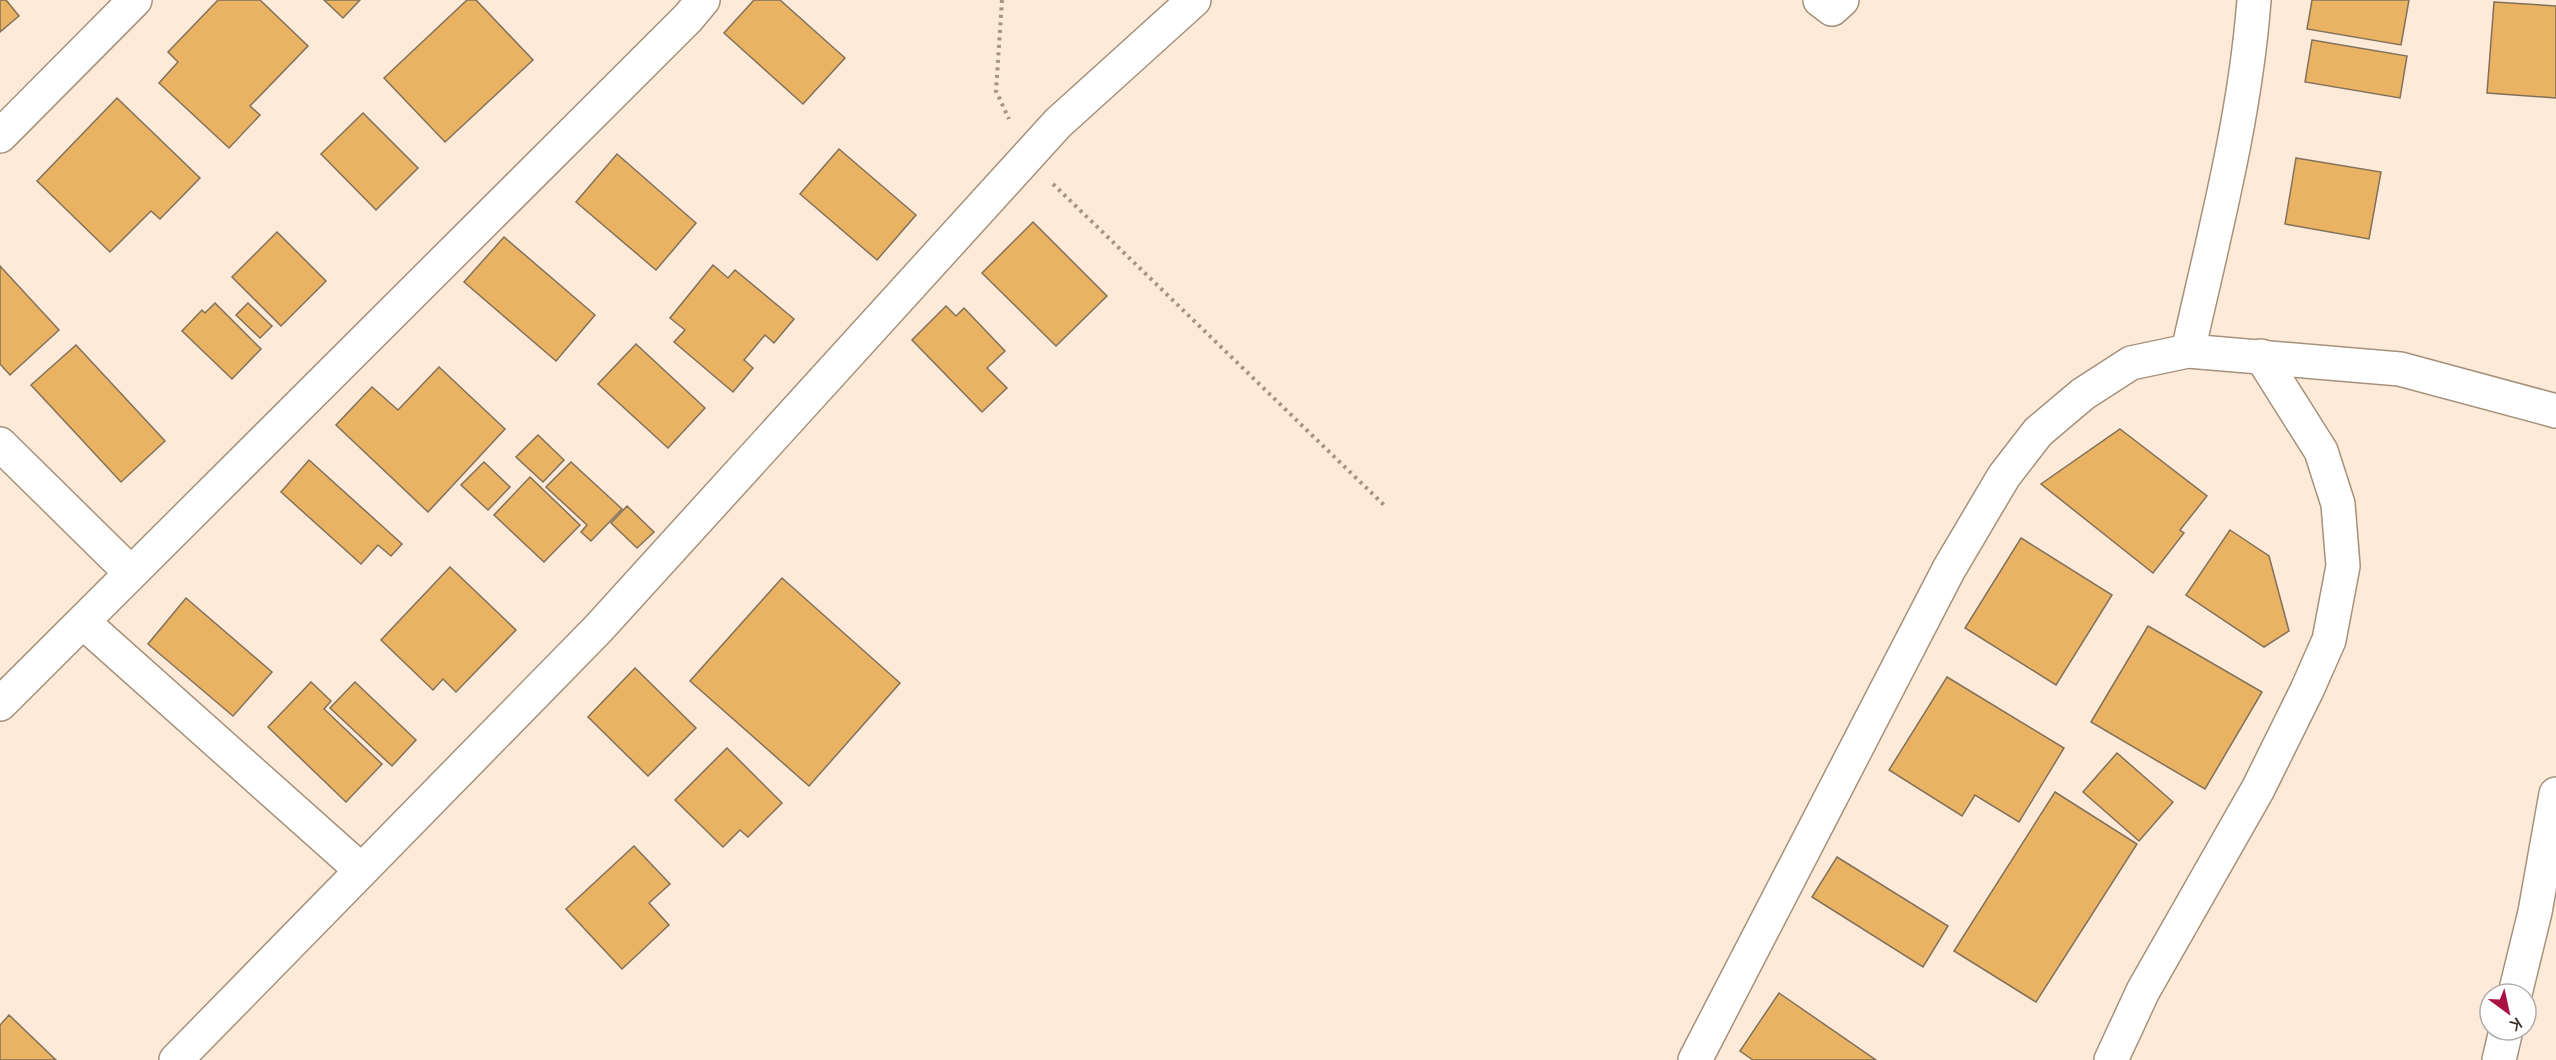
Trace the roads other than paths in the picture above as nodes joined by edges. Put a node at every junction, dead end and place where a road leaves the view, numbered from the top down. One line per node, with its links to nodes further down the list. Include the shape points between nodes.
1 (135, 0): 7 (street)
2 (704, 0): 12 (street)
3 (1194, 0): 16 (street, via 1058,123 598,629)
4 (1820, 0): 5 (street, via 1832,9)
5 (1842, 0)
6 (2254, 0): 8 (street, via 2251,49 2226,182)
7 (0, 136)
8 (2188, 351): 9 (street); 20 (street, via 2131,363 2083,394 2038,432 2004,476 1949,569)
9 (2261, 356): 10 (street, via 2400,369); 21 (street, via 2321,451 2338,504 2343,566 2329,640 2258,789 2143,991)
10 (2556, 411)
11 (0, 444): 12 (street)
12 (131, 573): 13 (street)
13 (83, 621): 14 (street); 16 (street)
14 (0, 704)
15 (2556, 794): 17 (street)
16 (361, 870): 19 (street)
17 (2518, 982)
18 (2503, 1042): 22 (street)
19 (176, 1060)
20 (1695, 1060)
21 (2111, 1060)
22 (2499, 1060)

